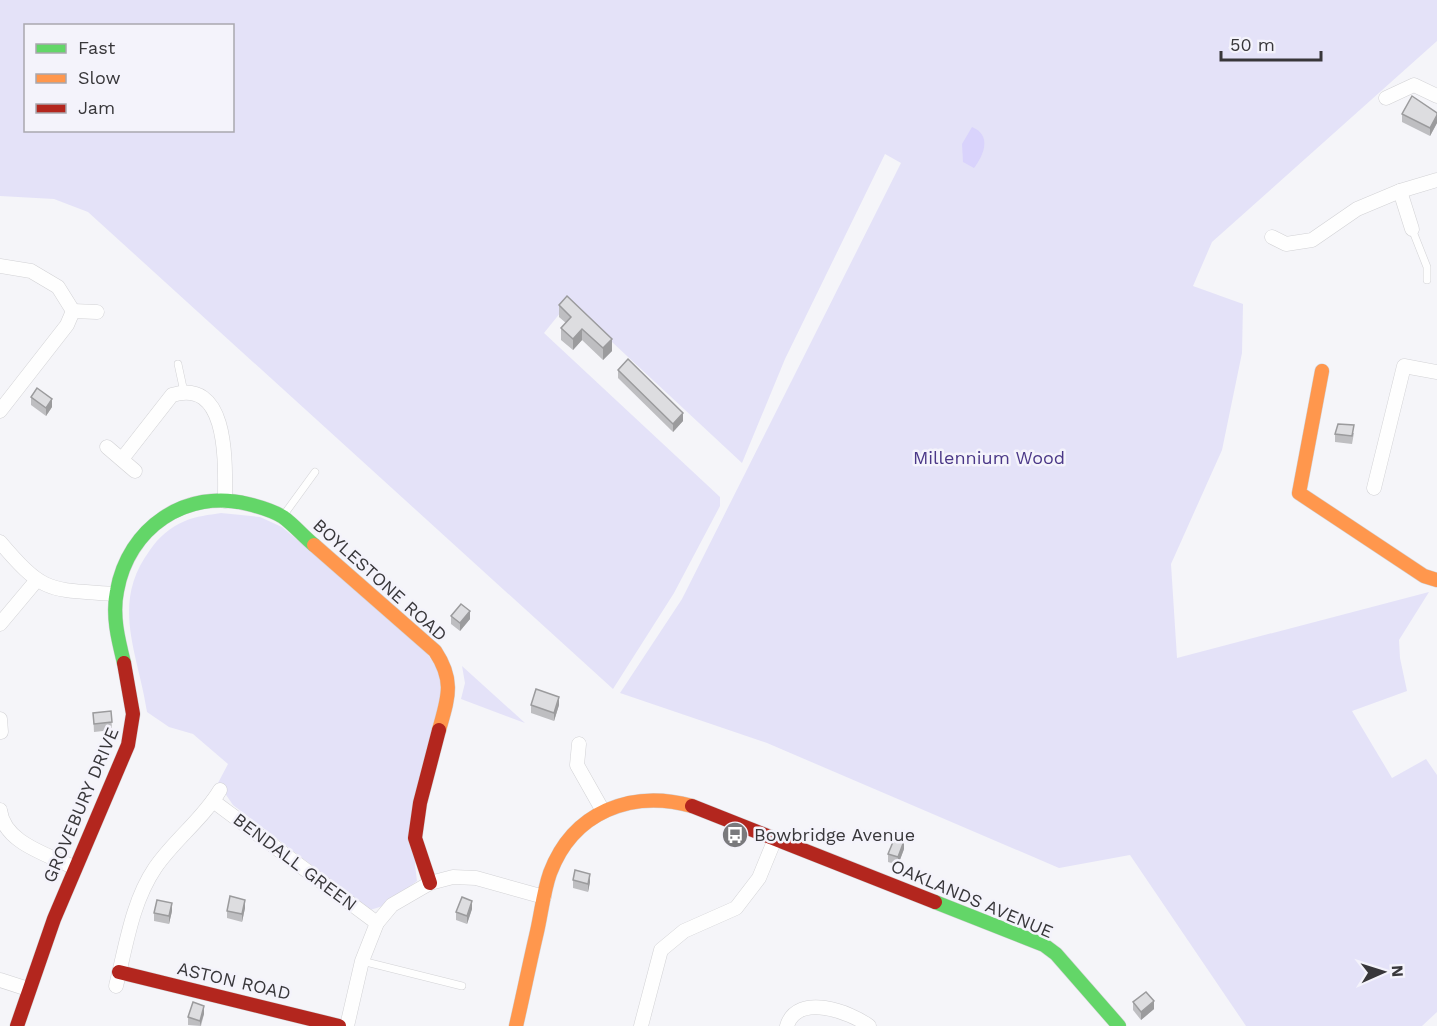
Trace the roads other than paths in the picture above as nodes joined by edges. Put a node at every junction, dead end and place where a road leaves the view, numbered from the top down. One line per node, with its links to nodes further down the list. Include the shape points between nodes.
1 (1437, 96): 2 (street, via 1414,80)
2 (1386, 98)
3 (1437, 180): 4 (street)
4 (1400, 191): 5 (street); 6 (street, via 1356,209 1298,248)
5 (1412, 229): 8 (lane, via 1427,267)
6 (1272, 237)
7 (0, 266): 9 (street, via 30,271 58,287)
8 (1427, 280)
9 (73, 311): 10 (street); 15 (street, via 67,325)
10 (97, 312)
11 (178, 364): 14 (lane)
12 (1322, 371): 24 (street, via 1299,494 1424,576)
13 (1437, 372): 20 (street, via 1404,366)
14 (184, 392): 17 (street, via 172,395 158,410); 21 (street, via 198,395 221,425)
15 (0, 411)
16 (107, 447): 17 (street)
17 (122, 459): 18 (street)
18 (135, 471)
19 (315, 472): 22 (lane)
20 (1374, 488)
21 (225, 501): 22 (street, GROVEBURY DRIVE, via 267,509); 26 (street, GROVEBURY DRIVE, via 187,505 151,526 130,552)
22 (282, 517): 35 (street, BOYLESTONE ROAD, via 435,651 443,663 450,690 416,822 417,850)
23 (0, 542): 25 (street)
24 (1437, 580)
25 (36, 581): 26 (street, via 59,590); 27 (street)
26 (116, 594): 34 (street, GROVEBURY DRIVE, via 115,626 133,693 133,729)
27 (0, 624)
28 (0, 719): 29 (street)
29 (1, 732)
30 (579, 744): 32 (street, via 577,765)
31 (0, 810): 34 (street, via 1,820 11,835)
32 (603, 811): 33 (street, OAKLANDS AVENUE, via 628,801 665,799 708,811); 36 (street, OAKLANDS AVENUE, via 583,825 557,855)
33 (775, 839): 47 (street, via 759,878 736,908 684,931 661,950); 50 (street, OAKLANDS AVENUE, via 1044,945)
34 (73, 867): 42 (street, GROVEBURY DRIVE)
35 (430, 883): 36 (street, via 453,876 476,878); 37 (street, via 392,905)
36 (544, 897): 46 (street, OAKLANDS AVENUE)
37 (377, 924): 38 (street); 39 (street, BENDALL GREEN, via 217,795 177,839 139,896)
38 (362, 961): 41 (lane); 45 (street)
39 (118, 979): 44 (street, ASTON ROAD)
40 (0, 980): 42 (street)
41 (462, 986)
42 (28, 989): 43 (street, GROVEBURY DRIVE)
43 (17, 1026)
44 (339, 1026)
45 (347, 1026)
46 (516, 1026)
47 (641, 1026)
48 (787, 1026): 49 (street, via 804,1009 821,1006)
49 (869, 1026)
50 (1119, 1026)

